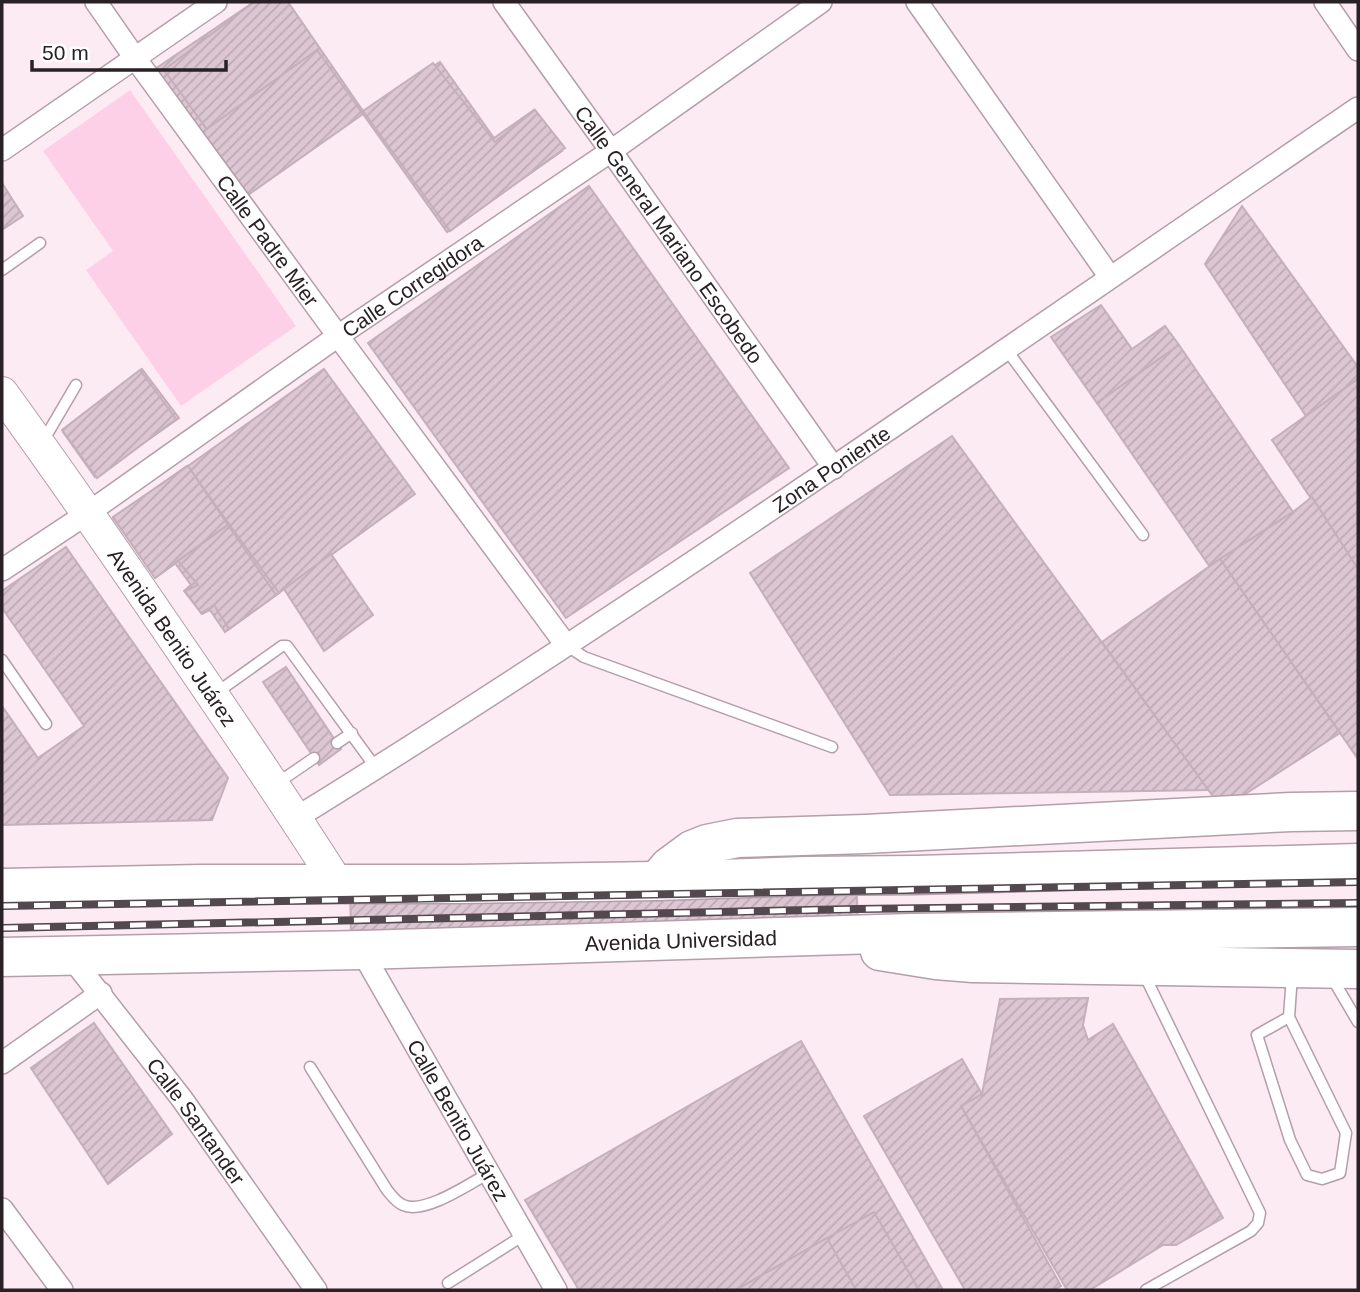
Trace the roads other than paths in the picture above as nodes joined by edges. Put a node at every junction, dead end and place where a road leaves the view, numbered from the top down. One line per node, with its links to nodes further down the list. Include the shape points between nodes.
1 (96, 2): 8 (street, Calle Padre Mier)
2 (216, 2): 8 (street)
3 (504, 2): 11 (street, Calle General Mariano Escobedo)
4 (821, 2): 11 (street, Calle Corregidora)
5 (917, 2): 14 (street)
6 (1325, 2): 7 (street)
7 (1358, 50)
8 (135, 58): 10 (street); 15 (street, Calle Padre Mier)
9 (1358, 108): 14 (street, Zona Poniente)
10 (2, 150)
11 (611, 151): 15 (street, Calle Corregidora); 20 (street, Calle General Mariano Escobedo)
12 (40, 243): 13 (lane)
13 (2, 270)
14 (1110, 277): 16 (street, Zona Poniente)
15 (338, 336): 21 (street, Calle Corregidora); 24 (street, Calle Padre Mier)
16 (1006, 349): 20 (street, Zona Poniente); 22 (lane)
17 (76, 385): 19 (lane)
18 (2, 393): 19 (street, Avenida Benito Juárez)
19 (41, 446): 21 (street, Avenida Benito Juárez)
20 (834, 468): 24 (street, Zona Poniente)
21 (88, 513): 23 (street, Calle Corregidora); 26 (street, Avenida Benito Juárez)
22 (1143, 535)
23 (2, 570)
24 (566, 645): 30 (lane, via 584,657); 32 (street, Zona Poniente)
25 (2, 660): 27 (lane)
26 (213, 695): 28 (lane, via 287,646); 33 (street, Avenida Benito Juárez)
27 (46, 724)
28 (352, 733): 29 (lane); 32 (lane)
29 (337, 743)
30 (832, 747)
31 (314, 758): 33 (lane)
32 (376, 768): 35 (street, Zona Poniente)
33 (274, 786): 35 (street, Avenida Benito Juárez)
34 (1358, 811): 37 (highway, via 737,838 692,850)
35 (296, 818): 38 (street, Avenida Benito Juárez)
36 (1358, 863): 37 (highway)
37 (657, 881): 38 (highway)
38 (337, 883): 39 (highway)
39 (2, 888)
40 (1358, 927): 41 (highway, Avenida Universidad)
41 (824, 936): 42 (highway, Avenida Universidad); 45 (highway, via 936,960)
42 (361, 950): 43 (highway, Avenida Universidad); 52 (street, Calle Benito Juárez)
43 (70, 956): 44 (highway, Avenida Universidad); 47 (street, Calle Santander)
44 (2, 957)
45 (1140, 966): 46 (highway); 59 (lane, via 1260,1213 1251,1231)
46 (1326, 969): 48 (lane); 49 (lane)
47 (101, 993): 50 (street); 57 (street, Calle Santander)
48 (1289, 1017): 48 (lane, via 1257,1035 1290,1140 1307,1175 1322,1180 1340,1173 1346,1133)
49 (1358, 1023)
50 (2, 1063)
51 (310, 1068): 52 (lane, via 387,1190 405,1206 428,1206)
52 (489, 1173): 54 (street, Calle Benito Juárez)
53 (2, 1209): 56 (street)
54 (524, 1235): 55 (lane); 58 (street, Calle Benito Juárez)
55 (447, 1283)
56 (62, 1290)
57 (316, 1290)
58 (556, 1290)
59 (1146, 1290)

